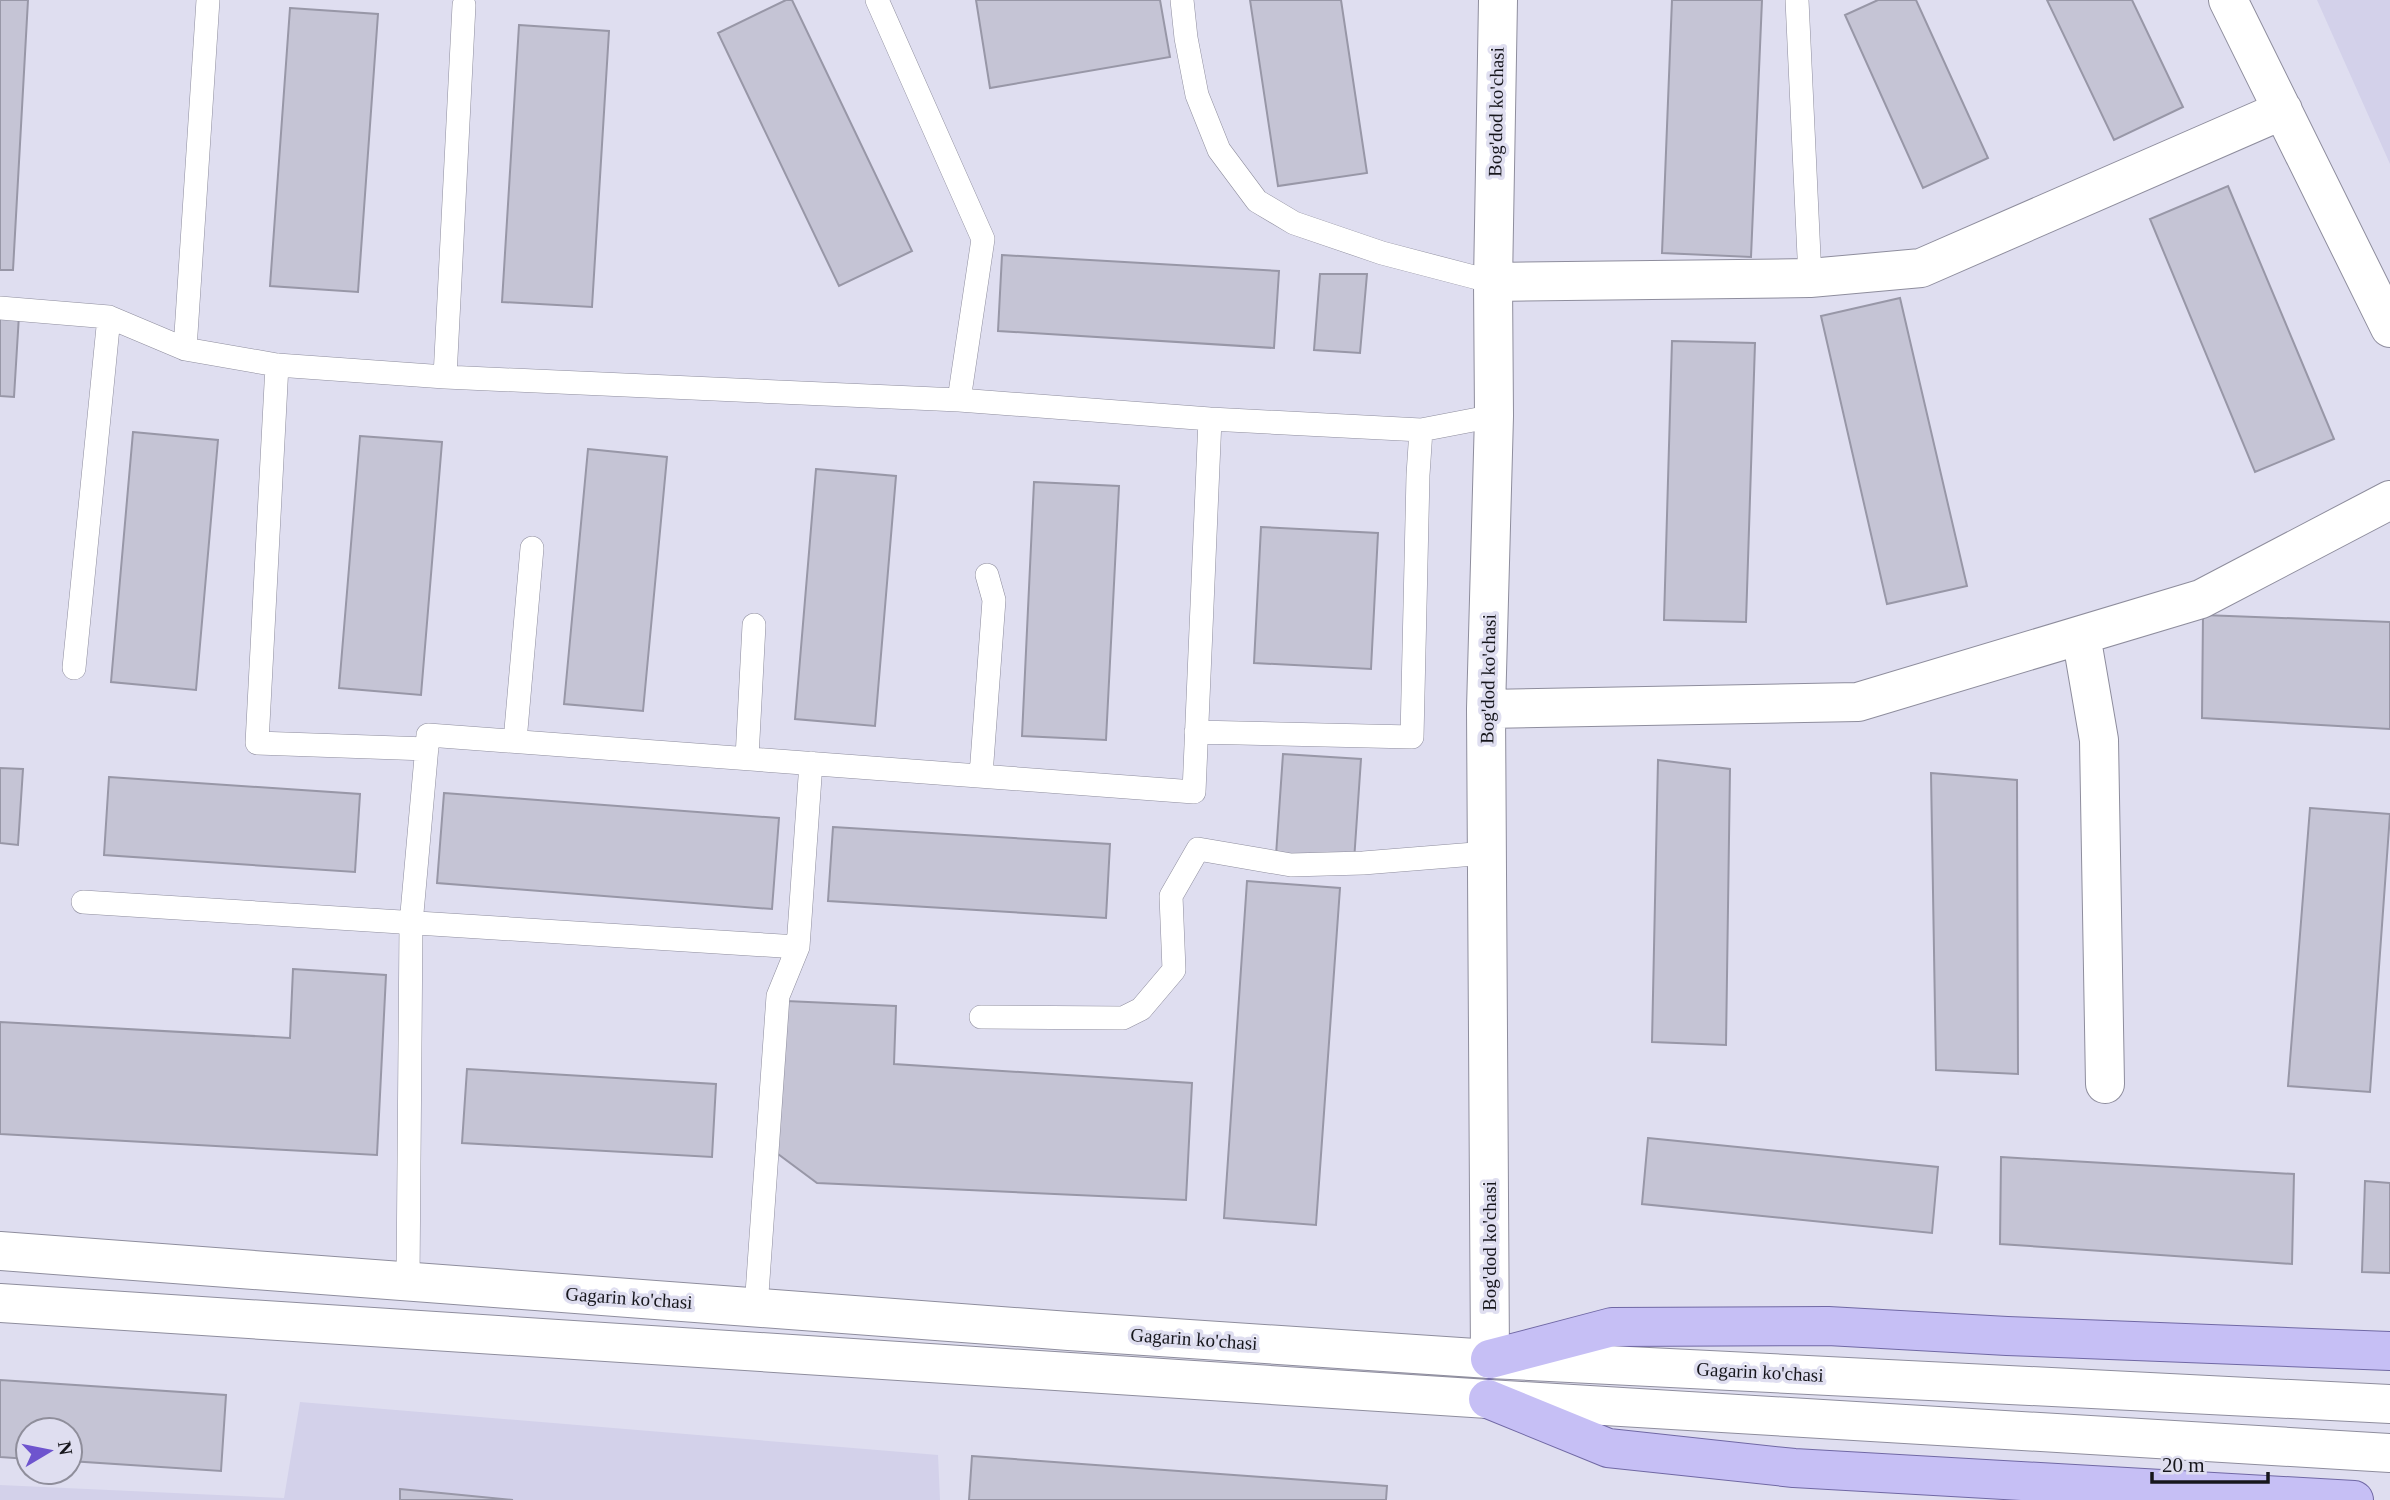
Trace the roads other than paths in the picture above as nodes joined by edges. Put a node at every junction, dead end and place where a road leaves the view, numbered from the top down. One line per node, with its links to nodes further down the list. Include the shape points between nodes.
1 (208, 0): 14 (lane)
2 (877, 0): 17 (lane, via 983,239)
3 (1182, 0): 10 (lane, via 1197,95 1219,150 1257,201 1294,223 1382,253)
4 (1498, 0): 10 (main road, Bog'dod ko'chasi)
5 (1797, 0): 9 (lane)
6 (2228, 0): 8 (main road)
7 (464, 5): 16 (lane)
8 (2283, 110): 9 (main road, via 1921,268); 13 (main road)
9 (1811, 278): 10 (main road)
10 (1493, 282): 18 (main road, Bog'dod ko'chasi)
11 (0, 308): 12 (lane)
12 (109, 317): 14 (lane); 26 (lane)
13 (2390, 328)
14 (185, 349): 15 (lane)
15 (277, 365): 16 (lane); 30 (lane, via 257,743)
16 (445, 377): 17 (lane)
17 (959, 400): 19 (lane)
18 (1494, 416): 20 (lane); 27 (main road, Bog'dod ko'chasi)
19 (1210, 419): 20 (lane); 28 (lane)
20 (1421, 430): 28 (lane, via 1412,737)
21 (2390, 500): 25 (main road, via 2201,599)
22 (531, 548): 29 (lane)
23 (987, 575): 33 (lane, via 994,600)
24 (754, 625): 31 (lane)
25 (2081, 635): 27 (main road, via 1858,702); 39 (main road, via 2099,740)
26 (74, 668)
27 (1486, 709): 34 (main road, Bog'dod ko'chasi)
28 (1196, 732): 33 (lane, via 1194,792)
29 (515, 741): 30 (lane, via 428,735); 31 (lane)
30 (427, 750): 36 (lane)
31 (747, 758): 32 (lane)
32 (811, 763): 33 (lane); 37 (lane)
33 (981, 775)
34 (1487, 853): 38 (lane, via 1291,865 1198,849 1171,896 1174,970 1141,1009 1123,1018); 45 (main road, Bog'dod ko'chasi)
35 (83, 902): 36 (lane)
36 (411, 924): 37 (lane); 41 (lane)
37 (798, 947): 43 (lane, via 778,996)
38 (981, 1017)
39 (2105, 1084)
40 (0, 1251): 41 (main road, Gagarin ko'chasi)
41 (408, 1282): 43 (main road, Gagarin ko'chasi)
42 (0, 1303): 46 (main road, Gagarin ko'chasi)
43 (756, 1308): 45 (main road, Gagarin ko'chasi)
44 (2390, 1351): 45 (main road, via 1828,1326 1612,1326)
45 (1490, 1359): 47 (main road, Gagarin ko'chasi)
46 (1488, 1399): 48 (main road, Gagarin ko'chasi); 49 (main road, via 1608,1448 1794,1468)
47 (2390, 1404)
48 (2390, 1453)
49 (2354, 1500)

